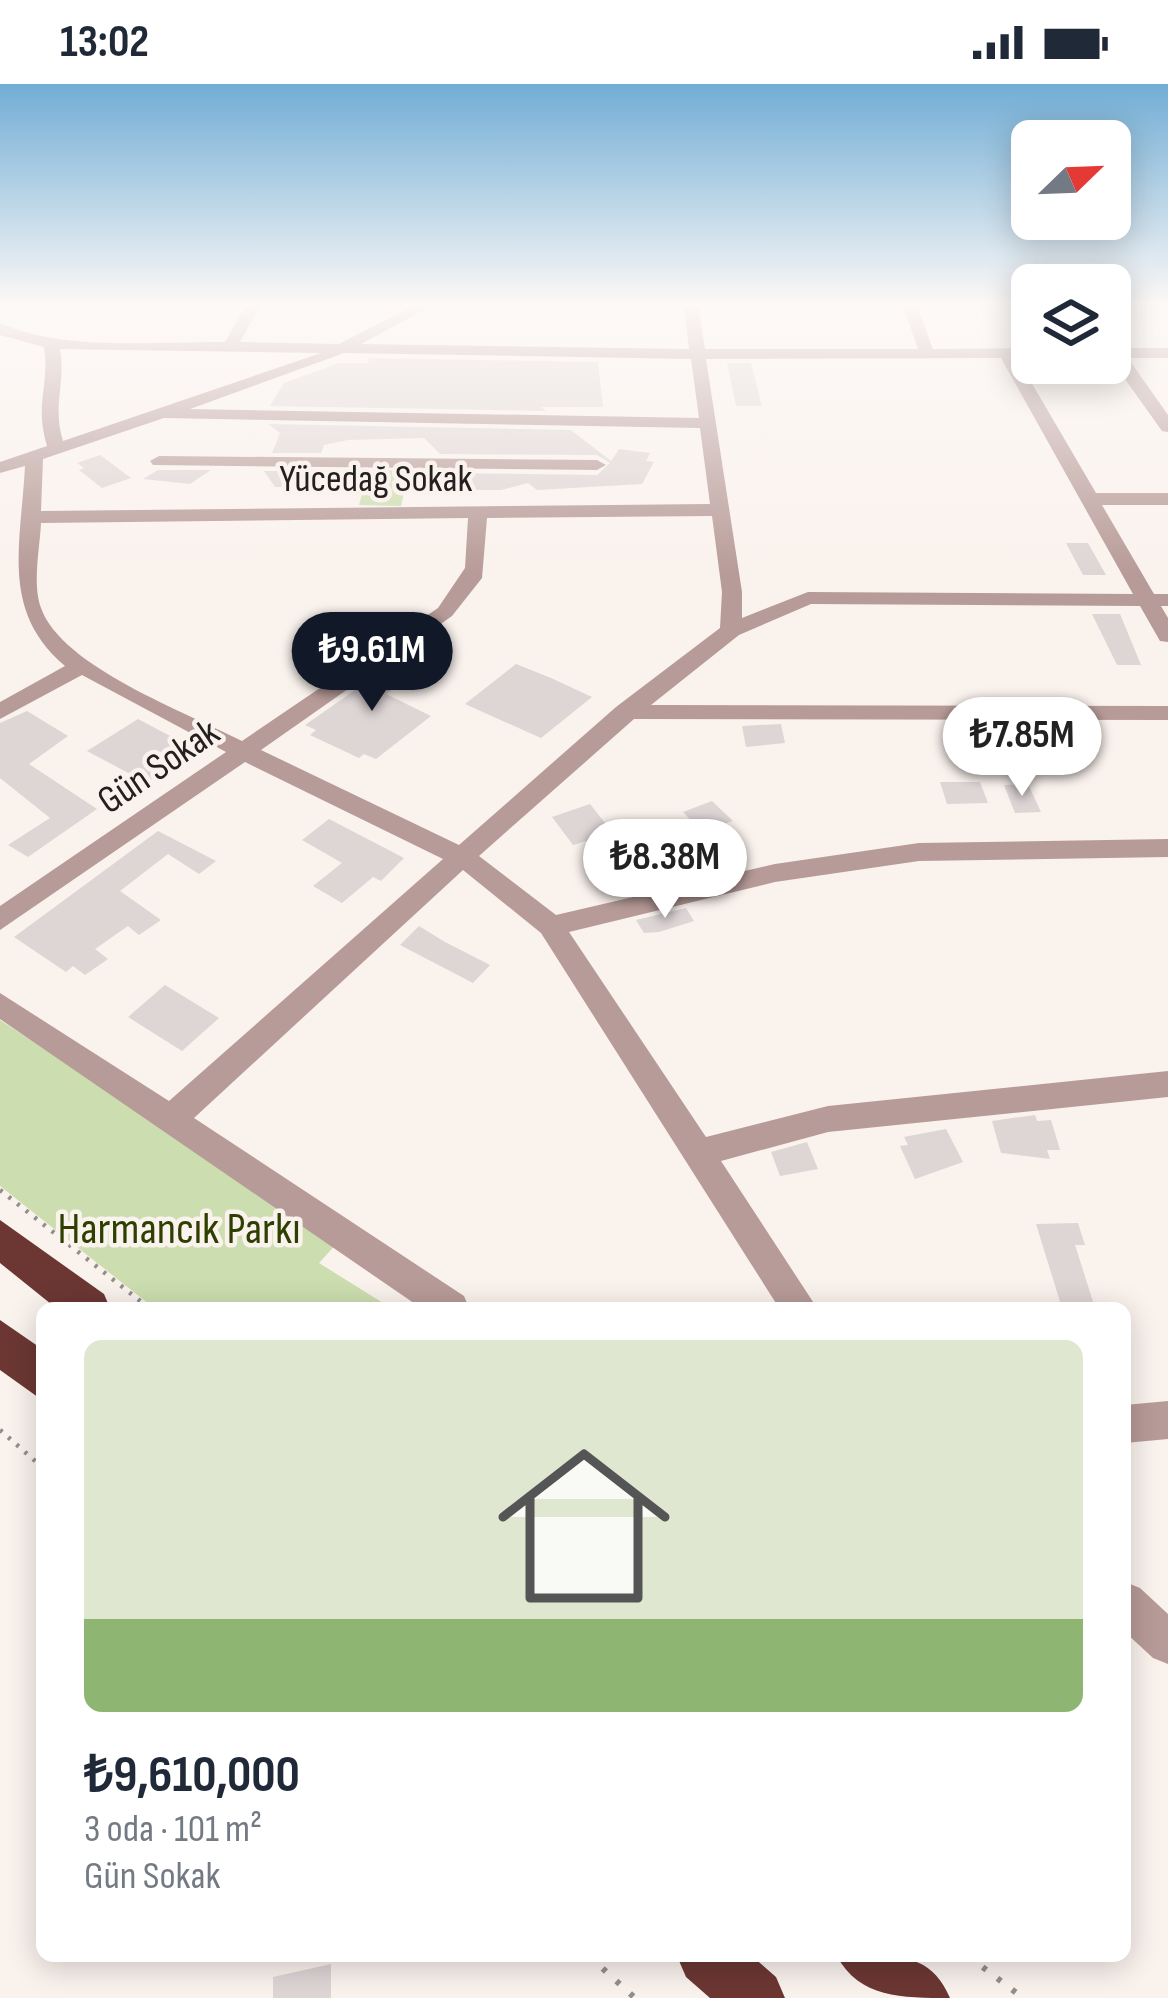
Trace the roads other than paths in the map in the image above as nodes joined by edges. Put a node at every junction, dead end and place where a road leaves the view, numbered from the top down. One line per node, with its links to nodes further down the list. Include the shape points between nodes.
1 (50, 395): 9 (street)
2 (219, 395): 6 (street)
3 (705, 395): 7 (street)
4 (1030, 395): 14 (street)
5 (1144, 395): 8 (street)
6 (169, 414): 7 (street); 9 (street)
7 (709, 422): 15 (street)
8 (1168, 427)
9 (46, 453): 12 (street); 17 (street)
10 (159, 460): 11 (street, via 254,471)
11 (597, 465)
12 (0, 468)
13 (1168, 499): 14 (street)
14 (1088, 500): 18 (street)
15 (721, 510): 16 (street, Yücedağ Sokak); 19 (street)
16 (478, 515): 17 (street, Yücedağ Sokak, via 232,507); 25 (street, Gün Sokak, via 480,565 446,612)
17 (26, 523): 21 (street, via 28,603 46,640)
18 (1157, 600): 19 (street, via 808,598); 20 (street)
19 (731, 630): 23 (street)
20 (1168, 636)
21 (81, 666): 22 (street); 25 (street)
22 (0, 712)
23 (624, 712): 24 (street); 27 (street)
24 (1168, 713)
25 (245, 752): 27 (street); 28 (street, Gün Sokak)
26 (1168, 848): 29 (street, via 920,851 775,873)
27 (466, 859): 29 (street); 32 (street)
28 (0, 920)
29 (551, 926): 33 (street)
30 (0, 1004): 32 (street)
31 (1168, 1084): 33 (street, via 828,1119)
32 (171, 1119): 36 (street)
33 (698, 1153): 37 (street)
34 (0, 1238): 35 (highway)
35 (81, 1302)
36 (442, 1302)
37 (795, 1302)
38 (0, 1342): 39 (highway)
39 (36, 1373)
40 (1168, 1420): 41 (street)
41 (1131, 1423)
42 (1131, 1609): 43 (street)
43 (1168, 1643)
44 (714, 1962): 46 (highway)
45 (875, 1962): 47 (highway)
46 (755, 1998)
47 (920, 1998)

